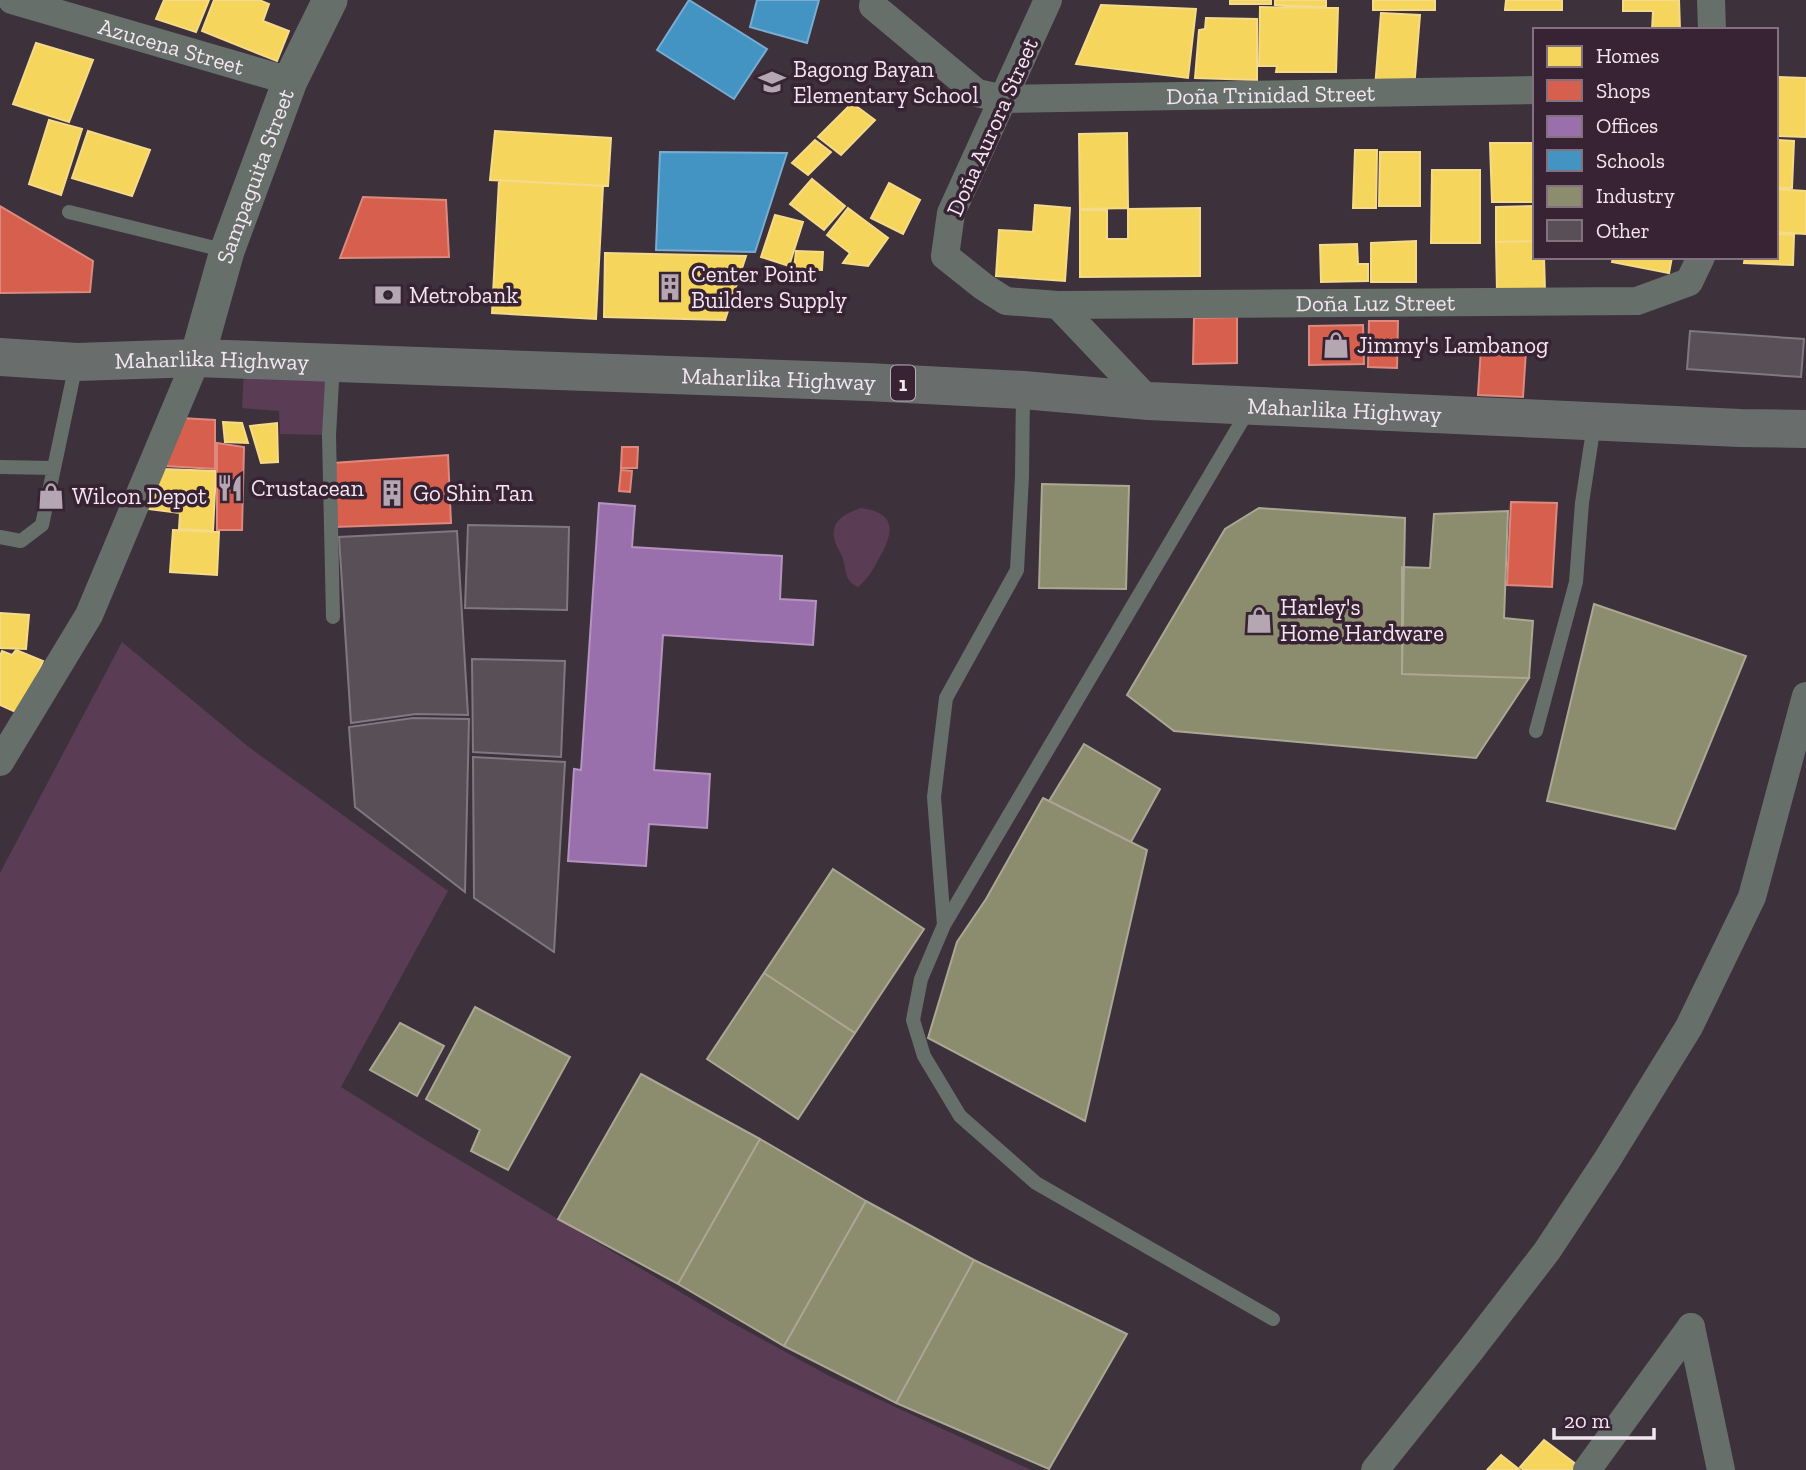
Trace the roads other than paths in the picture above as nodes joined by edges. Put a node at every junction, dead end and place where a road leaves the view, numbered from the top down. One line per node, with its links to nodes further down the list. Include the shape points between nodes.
1 (12, 0): 7 (street, Azucena Street)
2 (330, 0): 7 (street, Sampaguita Street)
3 (874, 0): 9 (street, Doña Trinidad Street, via 873,5 977,93)
4 (1048, 0): 9 (street, Doña Aurora Street)
5 (1711, 0): 6 (street)
6 (1712, 28)
7 (290, 81): 11 (street, Sampaguita Street)
8 (1533, 90): 9 (street, Doña Trinidad Street)
9 (1004, 99): 12 (street, Doña Aurora Street, via 951,213)
10 (69, 212): 11 (lane)
11 (227, 251): 16 (street, Sampaguita Street)
12 (945, 256): 14 (street, Doña Luz Street, via 1006,301)
13 (1695, 270): 14 (street, Doña Luz Street, via 1637,301)
14 (1058, 305): 20 (street)
15 (0, 357): 17 (main road, Maharlika Highway / 1)
16 (197, 358): 17 (main road, Maharlika Highway / 1); 18 (main road, Maharlika Highway / 1); 30 (street, via 89,615)
17 (76, 362): 25 (lane)
18 (333, 363): 19 (main road, Maharlika Highway / 1); 27 (lane, via 328,435)
19 (1023, 390): 20 (main road, Maharlika Highway / 1); 31 (lane, via 1017,570 946,698 934,797)
20 (1149, 401): 21 (main road, Maharlika Highway / 1)
21 (1252, 404): 22 (main road, Maharlika Highway / 1); 31 (lane)
22 (1594, 420): 23 (main road, Maharlika Highway / 1); 29 (lane, via 1576,582)
23 (1806, 429)
24 (0, 467): 25 (lane)
25 (54, 468): 26 (lane, via 42,525 21,541)
26 (0, 537)
27 (333, 617)
28 (1806, 696): 33 (street, via 1752,897 1689,1027 1546,1251)
29 (1536, 731)
30 (0, 762)
31 (944, 925): 32 (lane, via 921,979 913,1020 924,1056 960,1116 1036,1183)
32 (1273, 1319)
33 (1375, 1470)
34 (1587, 1470): 35 (street, via 1691,1326)
35 (1721, 1470)

